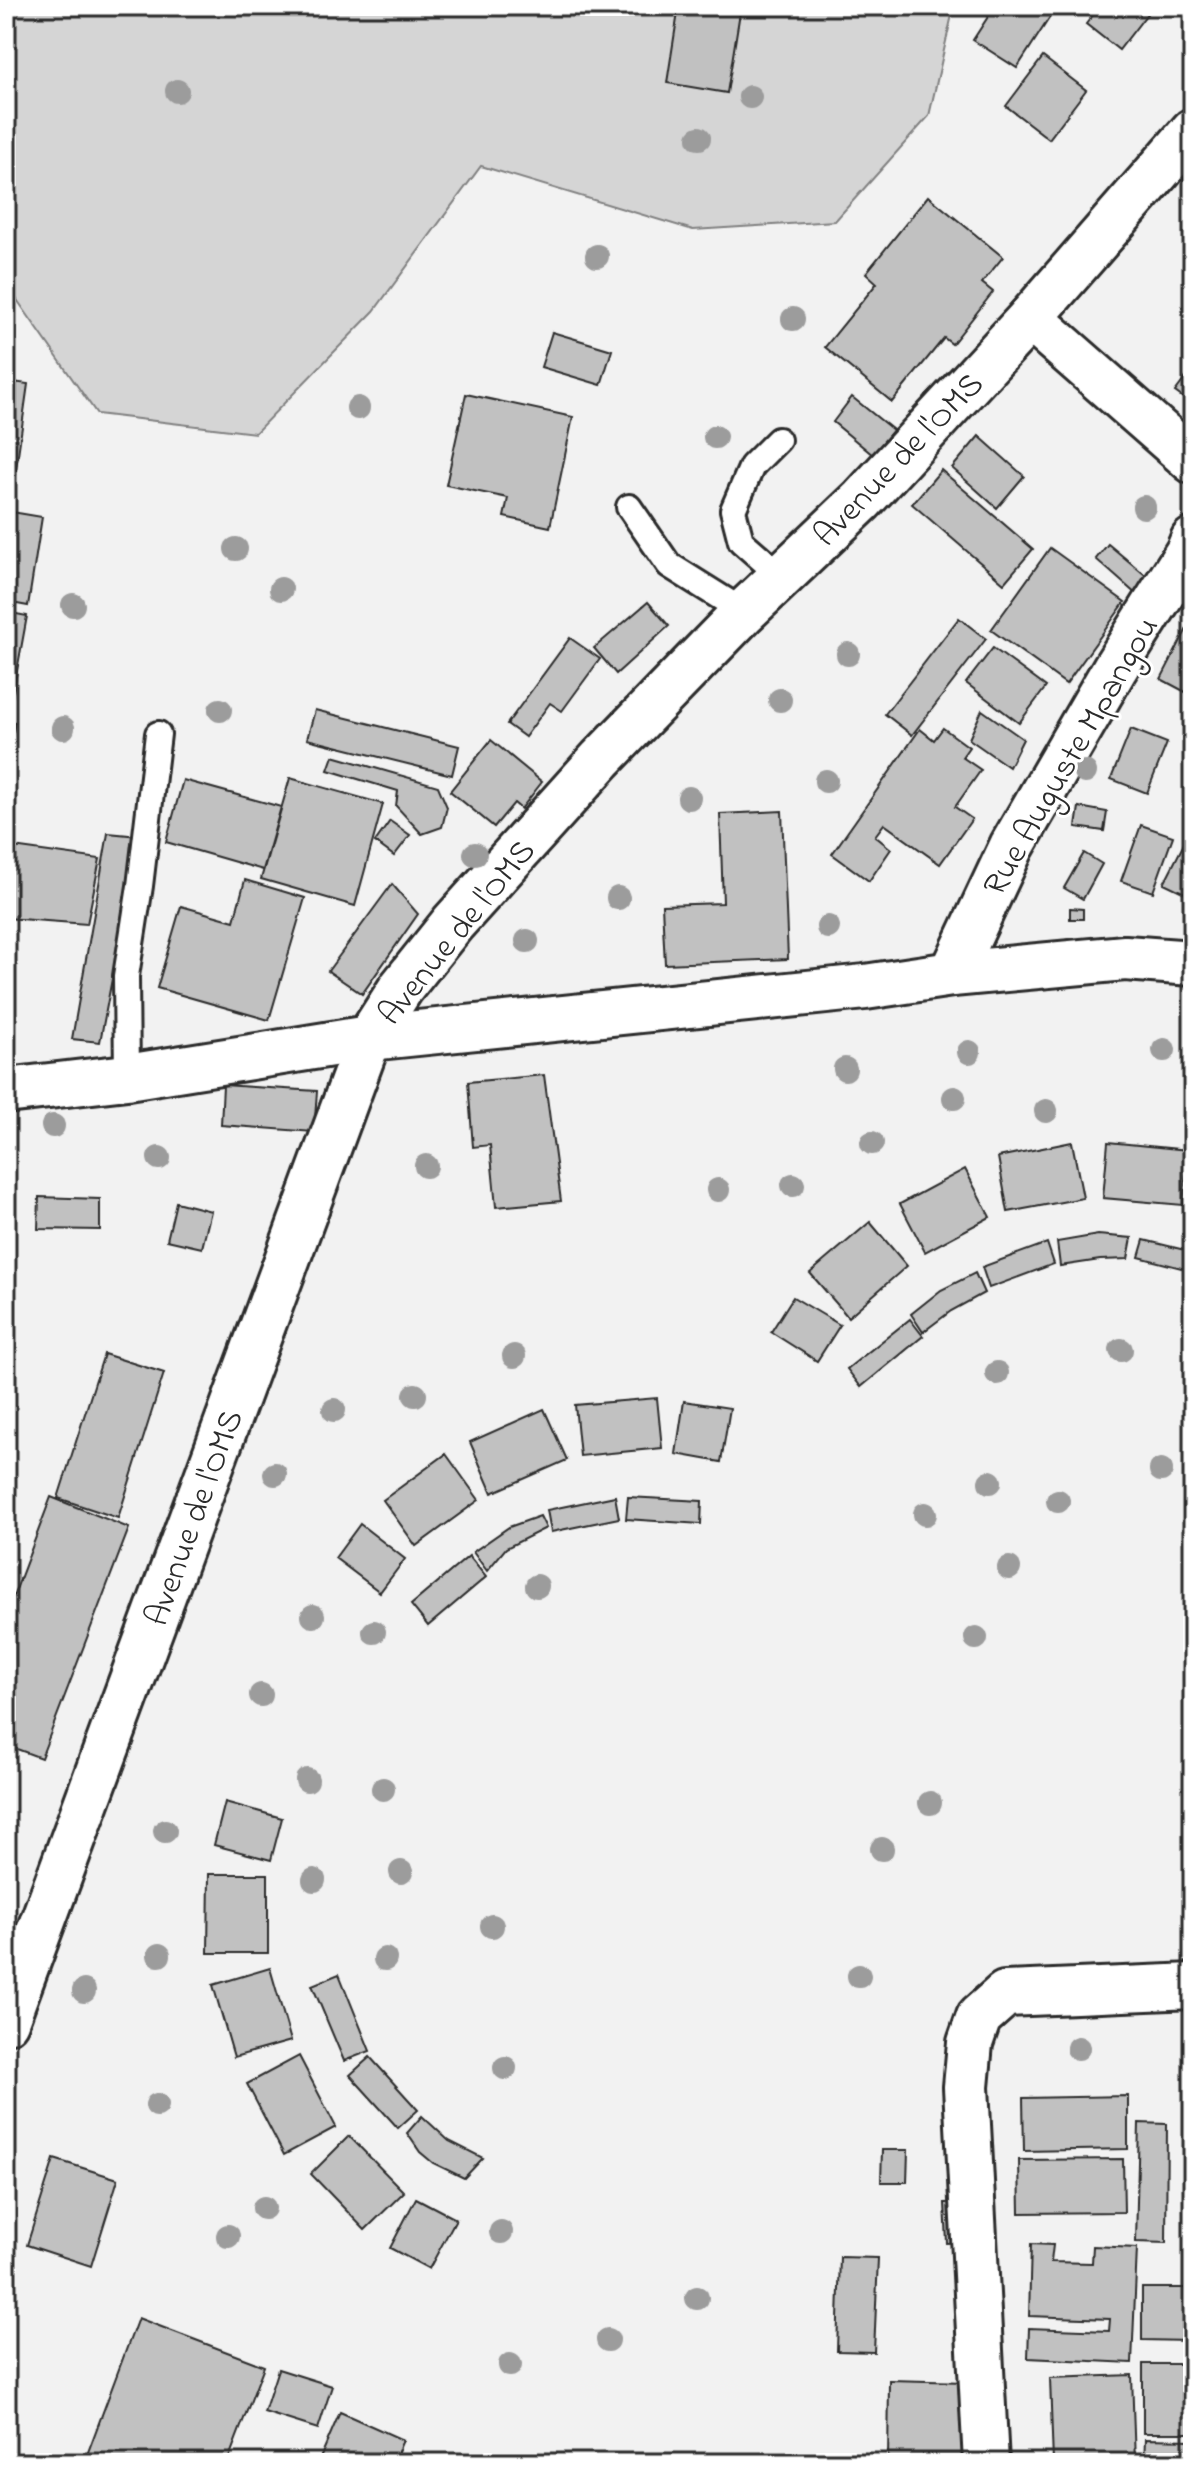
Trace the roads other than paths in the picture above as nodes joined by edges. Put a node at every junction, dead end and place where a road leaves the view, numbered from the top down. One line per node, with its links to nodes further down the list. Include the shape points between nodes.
1 (1193, 131): 2 (street, Avenue de l'OMS)
2 (1030, 318): 4 (street); 7 (street, Avenue de l'OMS, via 862,500)
3 (778, 440): 7 (lane, via 752,466 733,510 741,541)
4 (1193, 461)
5 (629, 507): 8 (lane, via 669,565)
6 (1193, 540): 11 (street, Rue Auguste Mpangou, via 1012,846)
7 (781, 576): 8 (street, Avenue de l'OMS)
8 (744, 612): 12 (street, Avenue de l'OMS, via 453,923)
9 (158, 734): 13 (lane, via 126,976)
10 (1193, 963): 11 (street, via 1125,958)
11 (952, 974): 12 (street)
12 (369, 1038): 13 (street); 16 (street, Avenue de l'OMS)
13 (127, 1077): 14 (street)
14 (6, 1091)
15 (1193, 1986): 17 (street, via 1005,1994 979,2017 970,2043 966,2087)
16 (6, 2021)
17 (986, 2463)

